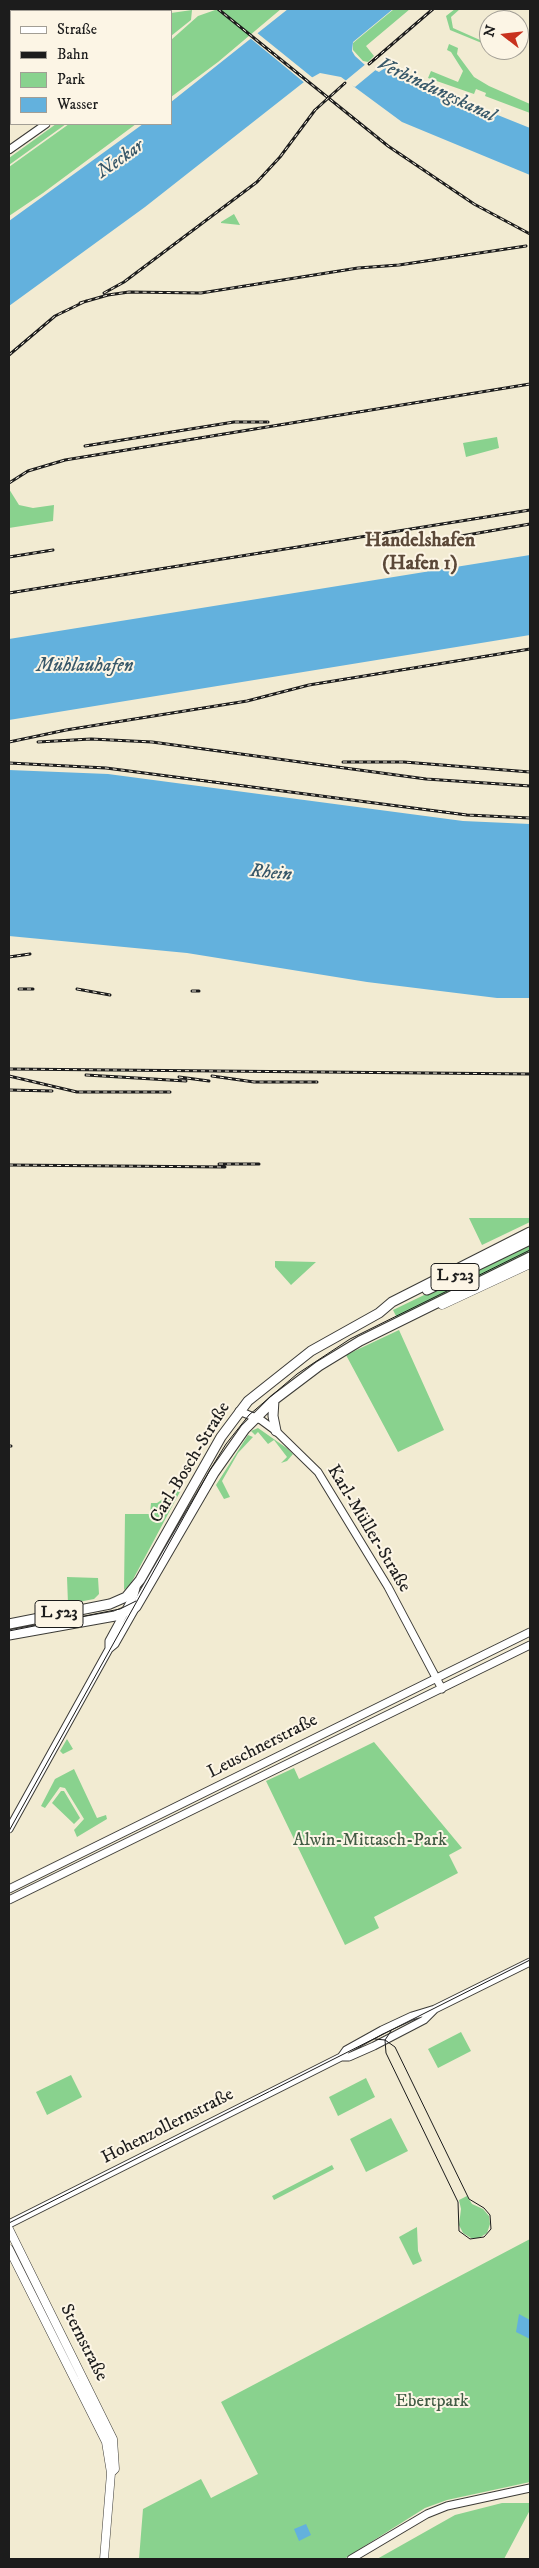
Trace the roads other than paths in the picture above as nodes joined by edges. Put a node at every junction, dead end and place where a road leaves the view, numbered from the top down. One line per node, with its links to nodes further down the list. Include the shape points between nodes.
1 (45, 125): 2 (street)
2 (9, 150)
3 (530, 1232): 8 (main road, Carl-Bosch-Straße / L 523, via 392,1302)
4 (530, 1240): 8 (main road, L 523)
5 (530, 1257): 7 (main road, L 523)
6 (530, 1264): 7 (main road, L 523, via 437,1307)
7 (425, 1308): 10 (main road, Carl-Bosch-Straße / L 523, via 354,1344)
8 (379, 1313): 9 (main road, Carl-Bosch-Straße / L 523)
9 (300, 1358): 10 (main road, via 294,1370); 12 (main road, Carl-Bosch-Straße / L 523)
10 (303, 1378): 11 (main road, Carl-Bosch-Straße / L 523)
11 (274, 1400): 13 (main road, Carl-Bosch-Straße / L 523); 14 (main road)
12 (239, 1412): 13 (street, Karl-Müller-Straße); 15 (main road, Carl-Bosch-Straße / L 523, via 216,1445)
13 (256, 1418): 14 (street, Karl-Müller-Straße); 16 (main road, Carl-Bosch-Straße / L 523, via 206,1484)
14 (276, 1431): 23 (street, Karl-Müller-Straße, via 301,1453 329,1489 388,1588)
15 (136, 1588): 17 (street, Carl-Bosch-Straße); 18 (main road, L 523, via 110,1604)
16 (136, 1607): 17 (main road, L 523); 22 (street, Carl-Bosch-Straße)
17 (124, 1613): 20 (main road, L 523); 22 (street, Carl-Bosch-Straße, via 109,1641)
18 (9, 1624)
19 (530, 1632): 23 (street, Leuschnerstraße)
20 (9, 1635)
21 (530, 1645): 24 (street, Leuschnerstraße)
22 (109, 1649): 25 (street, Carl-Bosch-Straße)
23 (436, 1678): 24 (street, Karl-Müller-Straße); 26 (street, Leuschnerstraße)
24 (442, 1689): 27 (street, Leuschnerstraße)
25 (9, 1829)
26 (9, 1888)
27 (9, 1900)
28 (530, 1962): 29 (street, Hohenzollernstraße, via 435,2009 424,2020 374,2046 349,2057 341,2057)
29 (9, 2224)
30 (9, 2229): 32 (main road, Sternstraße)
31 (9, 2249): 33 (main road, Sternstraße)
32 (39, 2290): 33 (main road); 34 (main road, Sternstraße)
33 (31, 2295): 35 (main road, Sternstraße)
34 (62, 2334): 35 (main road); 36 (main road, Sternstraße)
35 (54, 2339): 37 (main road, Sternstraße)
36 (90, 2390): 37 (main road); 38 (main road, Sternstraße)
37 (83, 2396): 38 (main road, Sternstraße)
38 (111, 2446): 40 (main road, Sternstraße, via 115,2469 111,2474)
39 (530, 2488): 41 (street, via 447,2506)
40 (104, 2559)
41 (351, 2559)

